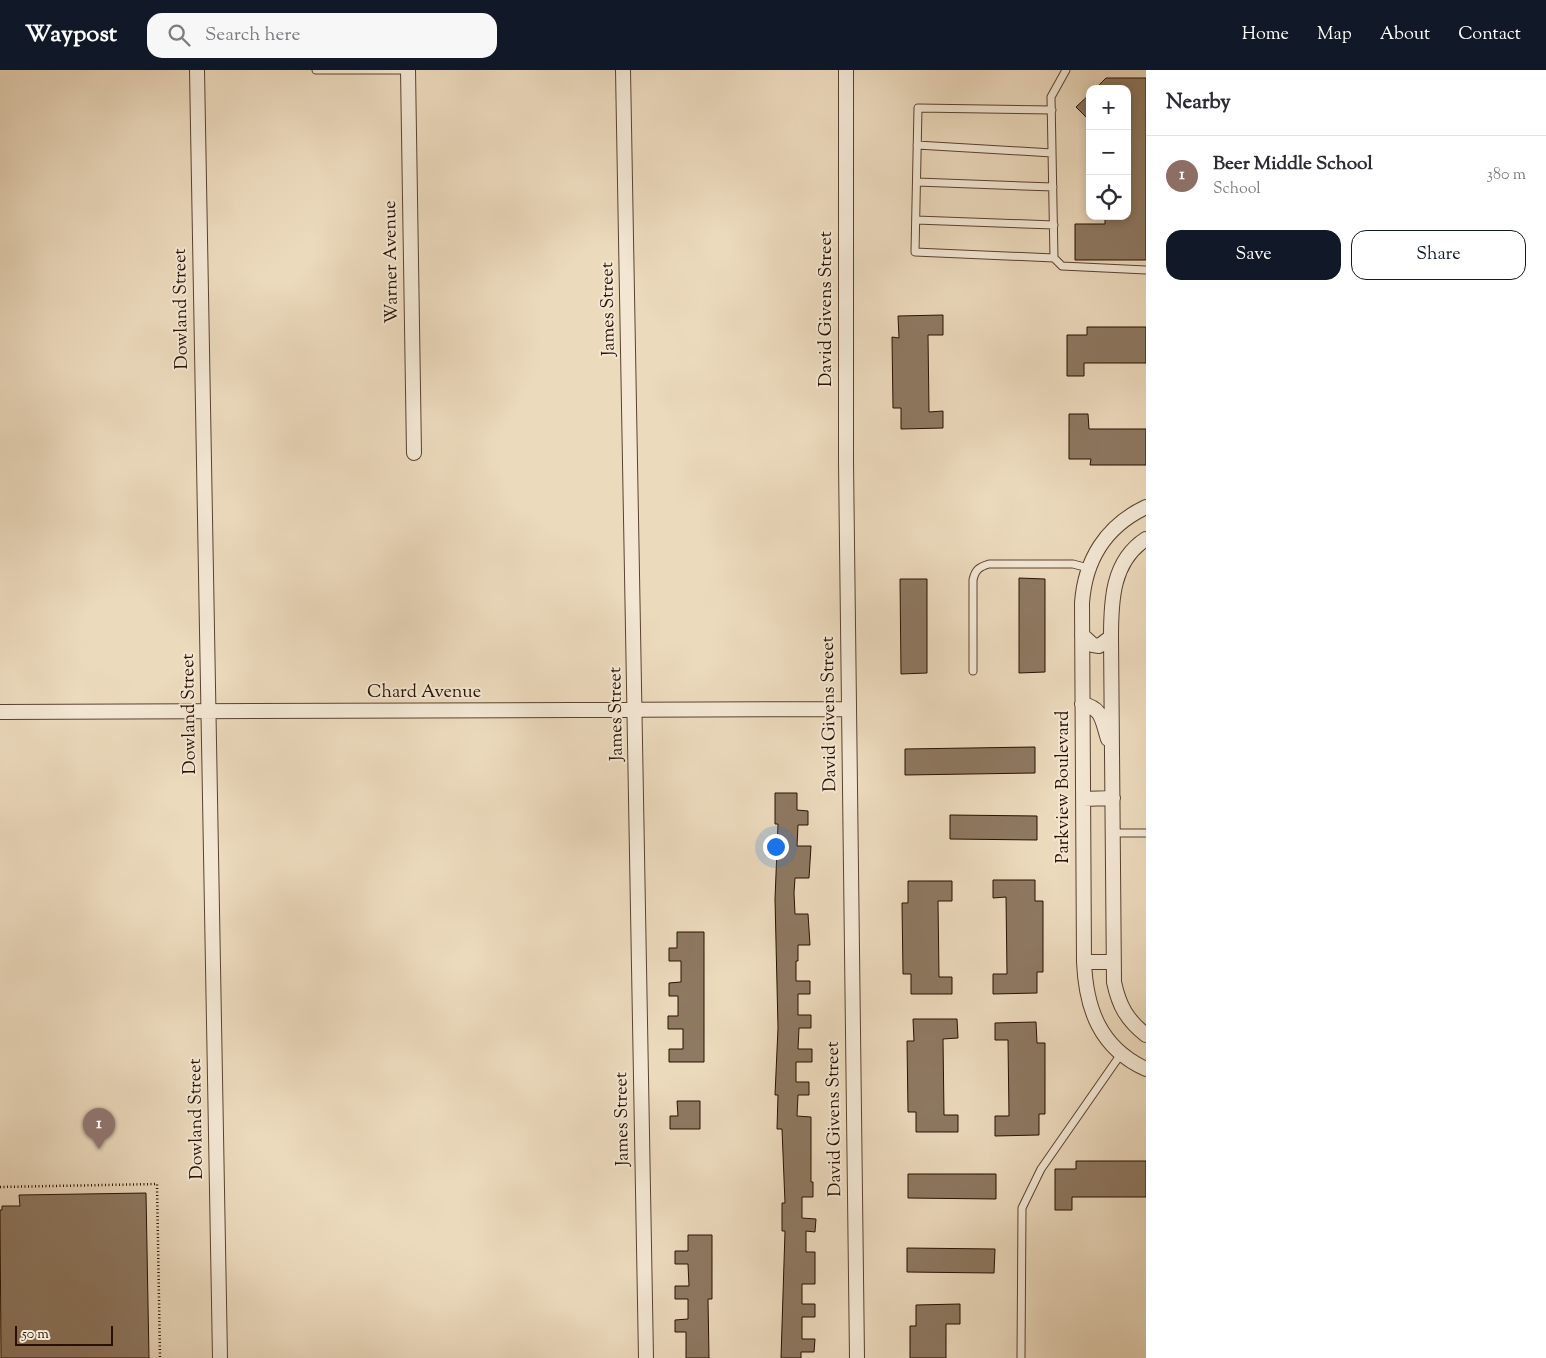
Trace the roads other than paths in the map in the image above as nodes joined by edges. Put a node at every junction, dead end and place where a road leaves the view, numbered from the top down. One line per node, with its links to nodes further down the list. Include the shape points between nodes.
1 (196, 70): 27 (street, Dowland Street)
2 (316, 70): 3 (lane)
3 (408, 70): 16 (street, Warner Avenue)
4 (623, 70): 24 (street, James Street)
5 (846, 70): 25 (street, David Givens Street)
6 (1066, 70): 7 (lane, via 1051,97)
7 (1052, 110): 8 (lane, via 918,108); 9 (lane)
8 (917, 145): 9 (lane); 10 (lane)
9 (1052, 153): 11 (lane)
10 (916, 182): 11 (lane); 12 (lane)
11 (1053, 187): 13 (lane)
12 (916, 220): 13 (lane); 14 (lane, via 915,252)
13 (1054, 224): 14 (lane)
14 (1054, 258): 15 (lane, via 1062,266)
15 (1146, 270)
16 (414, 453)
17 (1146, 507): 19 (street, Parkview Boulevard, via 1114,527)
18 (1146, 539): 21 (street, via 1127,557 1116,579 1111,603)
19 (1088, 568): 20 (street, Parkview Boulevard, via 1082,598); 22 (lane, via 1073,564 980,566 974,572 973,580)
20 (1082, 635): 21 (street, via 1099,646); 23 (street, Parkview Boulevard)
21 (1111, 637): 28 (street)
22 (973, 671)
23 (1082, 704): 28 (street, via 1098,711); 30 (street, Parkview Boulevard)
24 (636, 710): 25 (street, Chard Avenue); 27 (street, Chard Avenue); 39 (street, James Street)
25 (848, 710): 40 (street, David Givens Street)
26 (0, 712): 27 (street, Chard Avenue)
27 (208, 713): 38 (street, Dowland Street)
28 (1112, 749): 29 (street)
29 (1112, 798): 30 (street); 32 (street)
30 (1083, 799): 33 (street, Parkview Boulevard)
31 (1146, 833): 32 (lane)
32 (1112, 834): 34 (street)
33 (1084, 962): 34 (street); 36 (street, Parkview Boulevard, via 1090,1009 1103,1033)
34 (1113, 962): 35 (street, via 1118,1000 1126,1016)
35 (1146, 1035)
36 (1121, 1054): 37 (street, Parkview Boulevard); 41 (lane, via 1041,1169 1022,1208)
37 (1146, 1069)
38 (220, 1358)
39 (646, 1358)
40 (857, 1358)
41 (1021, 1358)

